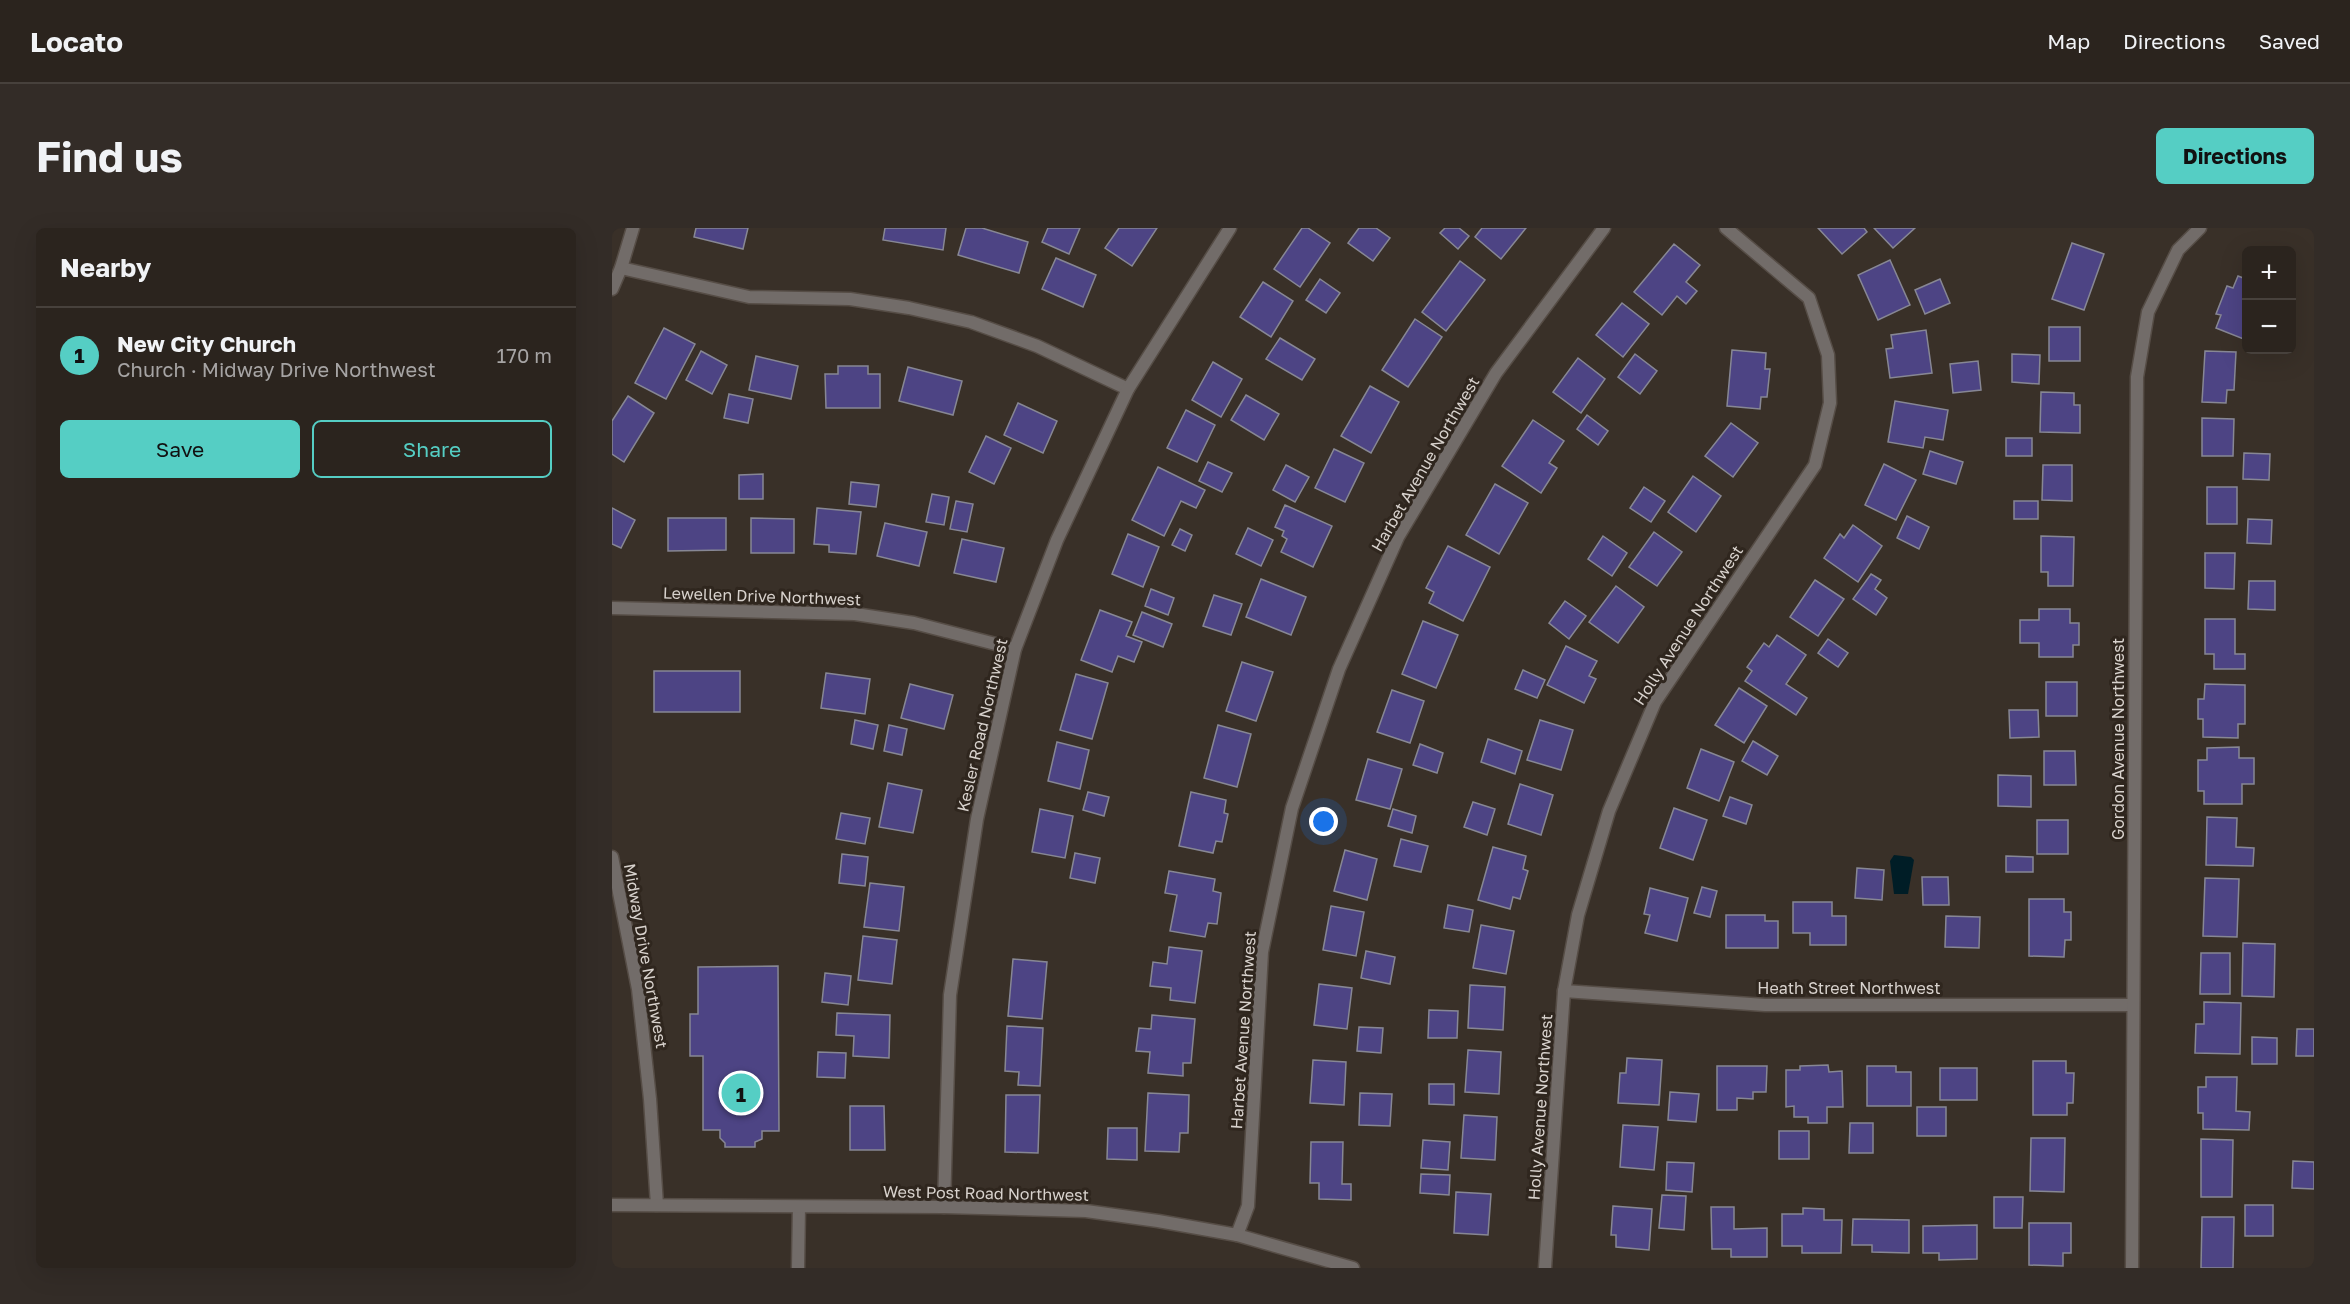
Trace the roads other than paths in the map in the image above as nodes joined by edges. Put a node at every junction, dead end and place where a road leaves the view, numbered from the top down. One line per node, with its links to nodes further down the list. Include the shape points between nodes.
1 (633, 228): 6 (street)
2 (1230, 228): 8 (street, Kesler Road Northwest)
3 (1604, 228): 18 (street, Harbet Avenue Northwest, via 1496,374 1398,537 1339,669 1292,807 1262,952 1248,1206)
4 (1726, 228): 12 (street, Holly Avenue Northwest, via 1809,298 1828,355 1830,403 1815,465 1655,702 1609,811 1578,915)
5 (2200, 228): 13 (street, Gordon Avenue Northwest, via 2178,250 2148,312 2137,377)
6 (621, 268): 7 (street); 8 (street, via 748,297 849,299 971,322 1037,346)
7 (612, 289)
8 (1128, 389): 10 (street, Kesler Road Northwest, via 1057,540)
9 (612, 608): 10 (street, Lewellen Drive Northwest, via 855,614 914,623)
10 (1015, 649): 17 (street, Kesler Road Northwest, via 977,819 950,995)
11 (612, 857): 15 (street, Midway Drive Northwest, via 638,989)
12 (1564, 991): 13 (street, Heath Street Northwest, via 1765,1005); 21 (street, Holly Avenue Northwest)
13 (2133, 1005): 22 (street, Gordon Avenue Northwest)
14 (612, 1205): 15 (street, West Post Road Northwest)
15 (657, 1205): 16 (street, West Post Road Northwest)
16 (799, 1207): 17 (street, West Post Road Northwest); 19 (street)
17 (944, 1207): 18 (street, West Post Road Northwest, via 1086,1211)
18 (1237, 1234): 20 (street, West Post Road Northwest)
19 (798, 1268)
20 (1353, 1268)
21 (1545, 1268)
22 (2132, 1268)

